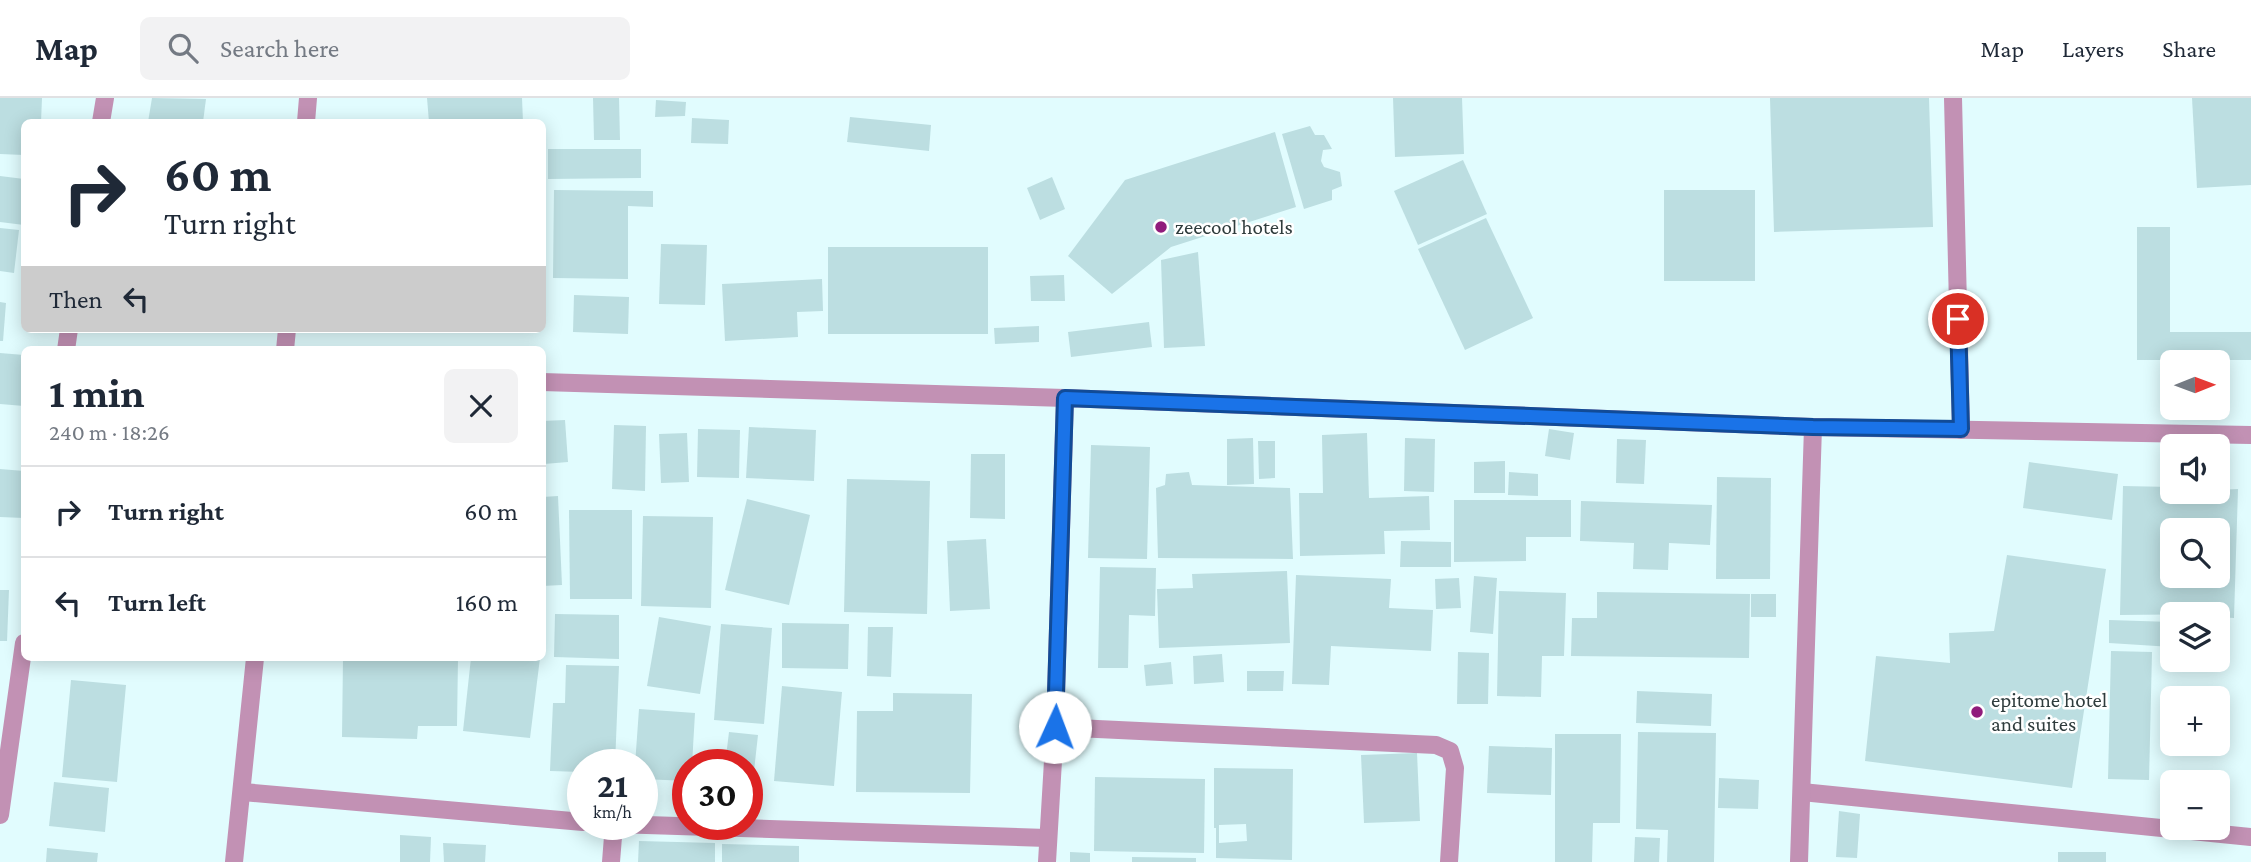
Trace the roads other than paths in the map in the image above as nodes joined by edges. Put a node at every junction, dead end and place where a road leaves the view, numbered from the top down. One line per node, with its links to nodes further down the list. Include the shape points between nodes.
1 (105, 98): 4 (street)
2 (308, 98): 5 (street)
3 (1953, 98): 9 (street)
4 (102, 119)
5 (306, 119)
6 (546, 382): 7 (street)
7 (1065, 398): 8 (street); 13 (street)
8 (1813, 427): 9 (street); 15 (street)
9 (1961, 429): 10 (street)
10 (2251, 435)
11 (21, 661): 16 (street)
12 (255, 661): 14 (street)
13 (1055, 727): 20 (street); 25 (street, via 1436,745 1450,751 1455,768)
14 (243, 792): 17 (street); 22 (street)
15 (1802, 792): 19 (street); 26 (street)
16 (0, 815)
17 (567, 820)
18 (658, 825): 20 (street)
19 (2251, 836)
20 (1047, 838): 24 (street)
21 (613, 840): 23 (street)
22 (234, 862)
23 (611, 862)
24 (1047, 862)
25 (1449, 862)
26 (1799, 862)

